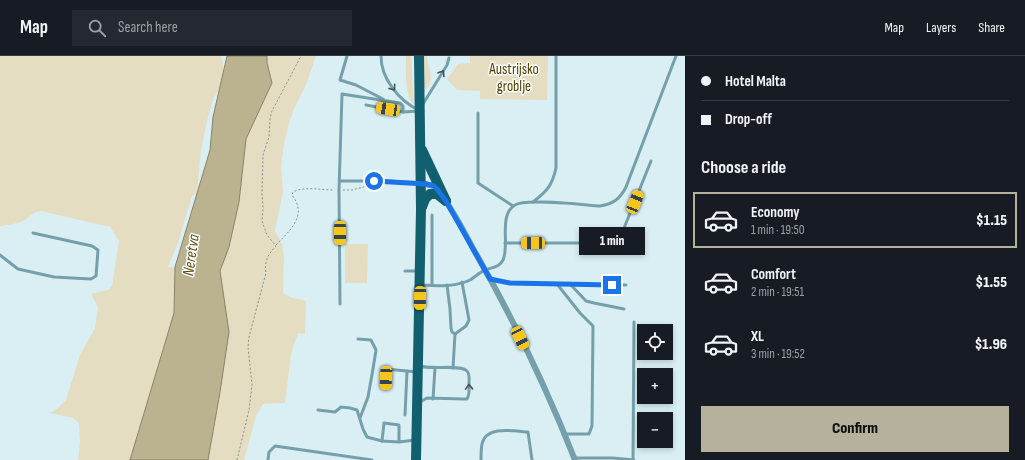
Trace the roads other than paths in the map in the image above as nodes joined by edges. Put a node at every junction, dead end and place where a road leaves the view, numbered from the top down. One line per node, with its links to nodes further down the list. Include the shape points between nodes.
1 (347, 56): 7 (lane, via 340,80 356,85)
2 (381, 56): 9 (lane, one-way to 9, via 381,67 392,88 409,106)
3 (419, 56): 9 (main road)
4 (556, 56): 17 (lane, via 556,168 549,189)
5 (676, 56): 17 (lane, via 623,194 610,204 600,206)
6 (448, 58): 9 (lane, one-way to 6, via 447,65)
7 (386, 101): 10 (lane, via 400,103); 14 (lane, via 342,94)
8 (366, 105): 10 (lane)
9 (420, 111): 10 (lane); 12 (main road)
10 (403, 112)
11 (478, 113): 18 (lane, via 478,183)
12 (420, 146): 15 (main road); 16 (main road)
13 (651, 161): 22 (lane, via 618,243)
14 (340, 181): 15 (lane); 35 (lane)
15 (421, 183): 16 (street, via 434,186); 19 (main road)
16 (446, 201): 19 (main road, via 437,194 430,194); 24 (street)
17 (533, 202): 18 (lane)
18 (513, 206): 22 (lane, via 506,217)
19 (421, 209): 26 (main road)
20 (432, 215): 32 (lane)
21 (33, 233): 23 (lane, via 92,246 98,250 96,276 91,279 54,277 18,269)
22 (505, 243): 24 (lane, via 504,259 498,266)
23 (0, 255)
24 (485, 270): 27 (street); 28 (lane)
25 (405, 271): 26 (lane)
26 (420, 271): 29 (main road)
27 (490, 279): 30 (lane, via 510,283); 50 (street)
28 (462, 282): 33 (lane); 38 (lane, via 469,320 466,326)
29 (420, 284): 32 (lane); 40 (main road)
30 (557, 284): 31 (lane); 50 (lane, via 593,326 594,334 592,426 589,434)
31 (570, 284): 34 (lane); 36 (lane, via 586,300)
32 (432, 285): 33 (lane)
33 (447, 285): 38 (lane, via 450,328)
34 (626, 285)
35 (340, 304)
36 (624, 309)
37 (634, 322): 60 (lane)
38 (455, 334): 42 (lane)
39 (358, 339): 49 (lane, via 371,340 376,350 368,397)
40 (419, 368): 41 (lane); 43 (lane); 46 (main road)
41 (435, 368): 42 (lane); 45 (lane)
42 (453, 368): 45 (lane, one-way to 42, via 467,399 468,373 466,370)
43 (407, 371): 44 (lane, via 386,369); 48 (lane)
44 (385, 386)
45 (433, 398): 46 (lane)
46 (418, 403): 51 (main road)
47 (318, 410): 49 (lane, via 334,412 350,408 357,410)
48 (405, 415)
49 (360, 418): 52 (lane, via 367,437)
50 (564, 434): 54 (street)
51 (417, 439): 53 (lane); 57 (main road)
52 (382, 441): 53 (lane); 53 (lane, via 384,423 399,425)
53 (399, 442)
54 (575, 459): 60 (lane)
55 (268, 460): 56 (lane, via 269,452 275,446)
56 (372, 460)
57 (416, 460)
58 (481, 460): 59 (lane, via 482,443 486,435 494,431 528,432)
59 (532, 460)
60 (634, 460)

